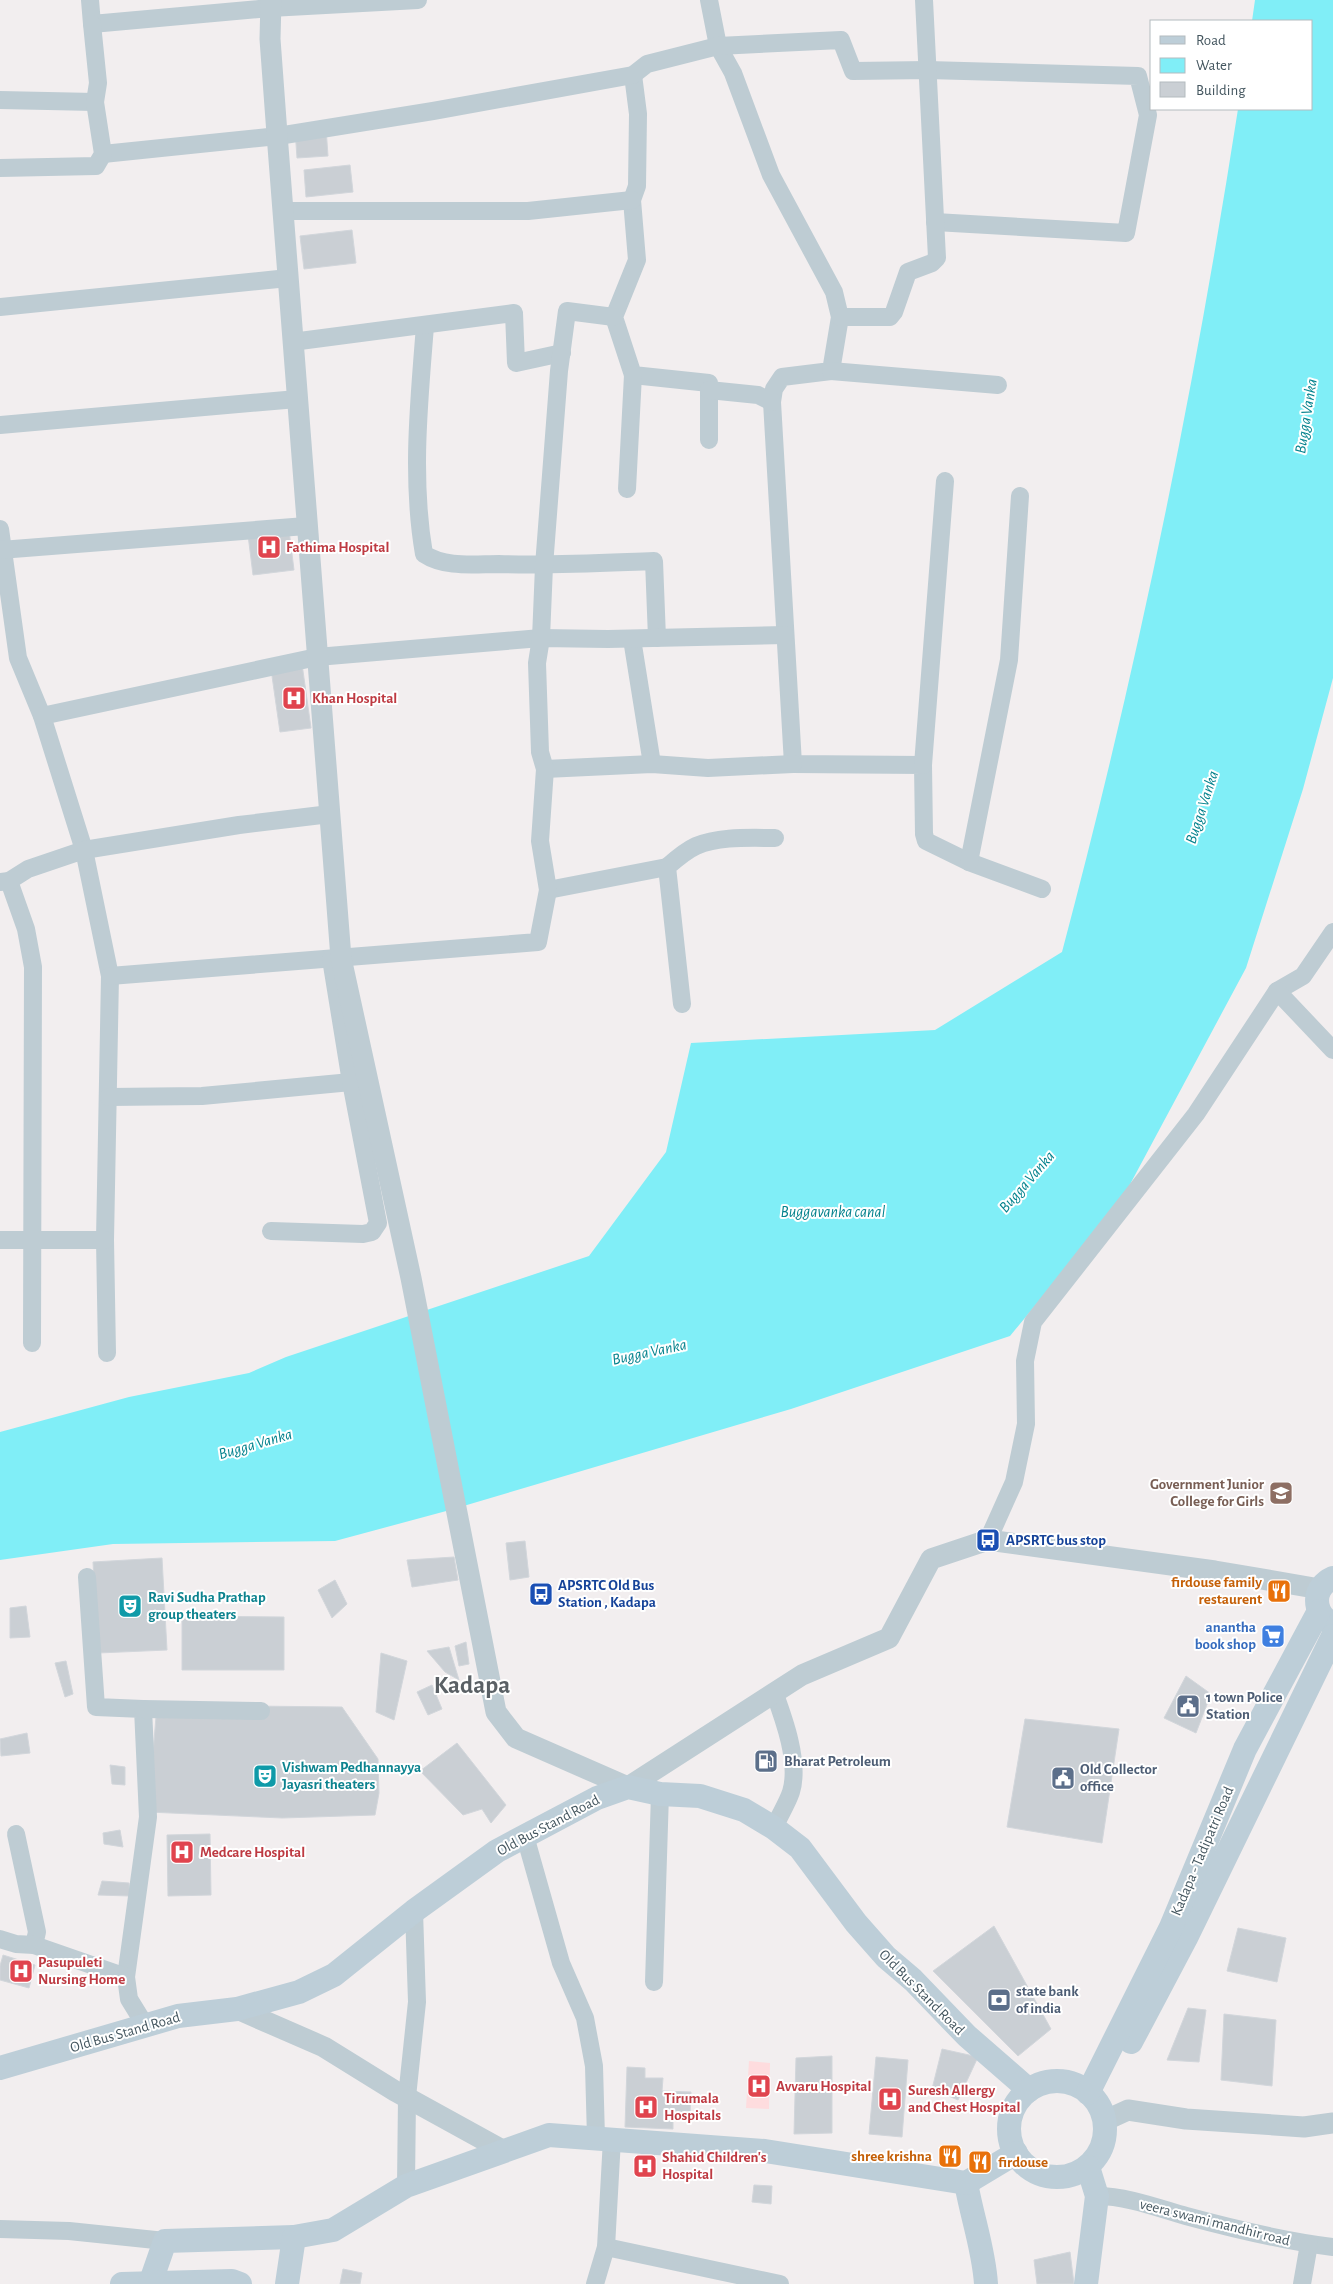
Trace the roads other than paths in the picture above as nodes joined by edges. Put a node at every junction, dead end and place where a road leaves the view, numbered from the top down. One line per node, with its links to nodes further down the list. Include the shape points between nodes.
1 (90, 0): 6 (street)
2 (418, 0): 5 (street)
3 (709, 0): 7 (street)
4 (924, 0): 8 (street)
5 (270, 4): 6 (street); 12 (street)
6 (92, 24): 11 (street, via 98,83)
7 (718, 46): 8 (street, via 840,40 853,71); 9 (street, via 647,64); 21 (street, via 733,73 771,175 829,281)
8 (928, 70): 17 (street); 17 (street, via 1138,76 1148,115 1126,233)
9 (633, 75): 12 (street, via 433,111); 15 (street, via 638,114 637,186)
10 (0, 100): 11 (street)
11 (95, 102): 13 (street)
12 (277, 134): 13 (street); 16 (street)
13 (103, 154): 14 (street, via 96,166)
14 (0, 168)
15 (632, 200): 16 (street, via 528,211); 20 (street, via 637,260)
16 (283, 211): 18 (street)
17 (935, 222): 21 (street, via 936,261 908,272 890,317)
18 (288, 278): 19 (street); 23 (street)
19 (0, 307)
20 (614, 317): 24 (street, via 567,311); 26 (street)
21 (840, 317): 25 (street)
22 (425, 326): 23 (street); 24 (street, via 514,313 516,363); 39 (street, via 417,424 418,518 424,554 453,564)
23 (292, 342): 29 (street)
24 (562, 353): 39 (street)
25 (831, 371): 27 (street); 30 (street, via 782,377 774,389)
26 (633, 375): 28 (street, via 709,383); 34 (street)
27 (998, 385)
28 (709, 390): 30 (street, via 758,395); 32 (street)
29 (297, 400): 31 (street); 36 (street)
30 (772, 402): 40 (street)
31 (0, 425)
32 (709, 440)
33 (946, 481): 48 (street)
34 (627, 489)
35 (1020, 496): 53 (street, via 1009,660)
36 (306, 526): 38 (street); 44 (street)
37 (0, 529): 38 (street)
38 (1, 550): 45 (street, via 18,658)
39 (544, 566): 41 (street); 42 (street, via 654,561)
40 (785, 635): 42 (street); 47 (street)
41 (541, 638): 43 (street); 44 (street); 49 (street, via 537,673 540,752)
42 (657, 638): 43 (street)
43 (632, 639): 46 (street)
44 (317, 656): 45 (street); 50 (street)
45 (42, 716): 52 (street)
46 (652, 764): 47 (street, via 708,768); 49 (street)
47 (793, 764): 48 (street)
48 (923, 765): 53 (street, via 924,838)
49 (545, 769): 57 (street, via 540,841)
50 (330, 814): 52 (street); 59 (street)
51 (775, 838): 54 (street, via 733,839 697,846)
52 (84, 850): 55 (street, via 28,869); 60 (street)
53 (969, 862): 56 (street)
54 (667, 867): 57 (street); 62 (street)
55 (5, 881): 68 (street, via 26,929 32,967)
56 (1042, 889)
57 (548, 890): 59 (street, via 538,942)
58 (1333, 932): 61 (street, via 1302,976)
59 (336, 959): 60 (street); 64 (street); 79 (street, via 411,1278 496,1712 516,1738)
60 (110, 976): 65 (street)
61 (1277, 991): 63 (street); 72 (street, via 1196,1114 1033,1322 1025,1361 1026,1424 1014,1482)
62 (682, 1004)
63 (1333, 1050)
64 (351, 1082): 65 (street, via 202,1096); 66 (street, via 378,1223 372,1232 364,1234)
65 (109, 1097): 69 (street)
66 (271, 1231)
67 (0, 1240): 68 (street)
68 (32, 1240): 69 (street); 70 (street)
69 (105, 1240): 71 (street)
70 (32, 1343)
71 (107, 1354)
72 (988, 1540): 74 (street, via 1184,1567); 76 (street, via 931,1559 889,1638 802,1674)
73 (86, 1577): 77 (street, via 96,1707)
74 (1324, 1598): 94 (main road, Kadapa - Tadipatri Road, via 1245,1750)
75 (1333, 1636): 94 (main road, Kadapa - Tadipatri Road, via 1186,1938)
76 (774, 1692): 79 (street); 81 (street, via 787,1728 793,1768 792,1791)
77 (143, 1709): 78 (street); 87 (street, via 148,1817)
78 (261, 1711)
79 (628, 1787): 80 (main road, Old Bus Stand Road); 83 (main road, Old Bus Stand Road, via 597,1798)
80 (660, 1794): 81 (main road, Old Bus Stand Road, via 700,1796 744,1810); 88 (street)
81 (774, 1828): 92 (main road, Old Bus Stand Road, via 800,1848 856,1924 886,1957 967,2036)
82 (16, 1834): 86 (street, via 37,1932)
83 (526, 1836): 84 (main road, Old Bus Stand Road, via 497,1851); 96 (street, via 561,1963 584,2018)
84 (414, 1911): 89 (main road, Old Bus Stand Road, via 334,1974 300,1992); 93 (street, via 417,2002)
85 (0, 1939): 86 (street)
86 (34, 1945): 87 (street)
87 (126, 1977): 90 (street, via 129,1999)
88 (654, 1982)
89 (237, 2009): 90 (main road, Old Bus Stand Road, via 178,2016); 93 (street, via 324,2047)
90 (145, 2025): 91 (main road, Old Bus Stand Road)
91 (0, 2068)
92 (1029, 2090): 94 (main road, via 1043,2083 1059,2081 1074,2085); 98 (main road, via 1012,2112 1010,2140)
93 (407, 2097): 97 (street); 101 (street)
94 (1097, 2106): 95 (street, via 1186,2119 1294,2126); 99 (main road, via 1102,2146)
95 (1333, 2123)
96 (604, 2139): 97 (main road, via 549,2135); 100 (main road, via 765,2151); 107 (street)
97 (504, 2151): 101 (main road)
98 (1016, 2153): 99 (main road, via 1024,2164 1048,2177 1076,2174); 100 (main road)
99 (1088, 2167): 102 (main road)
100 (966, 2183): 116 (main road, via 985,2260)
101 (406, 2186): 104 (main road, via 333,2230)
102 (1097, 2196): 106 (street, veera swami mandhir road, via 1112,2196); 117 (main road)
103 (0, 2228): 105 (street)
104 (294, 2237): 105 (main road); 113 (main road)
105 (165, 2241): 111 (main road)
106 (1309, 2244): 108 (street, veera swami mandhir road); 118 (street)
107 (606, 2247): 109 (street); 114 (street)
108 (1333, 2247)
109 (724, 2279): 115 (street)
110 (122, 2284): 111 (main road)
111 (150, 2284): 112 (main road, via 232,2281)
112 (240, 2284)
113 (286, 2284)
114 (595, 2284)
115 (780, 2284)
116 (986, 2284)
117 (1086, 2284)
118 (1302, 2284)

